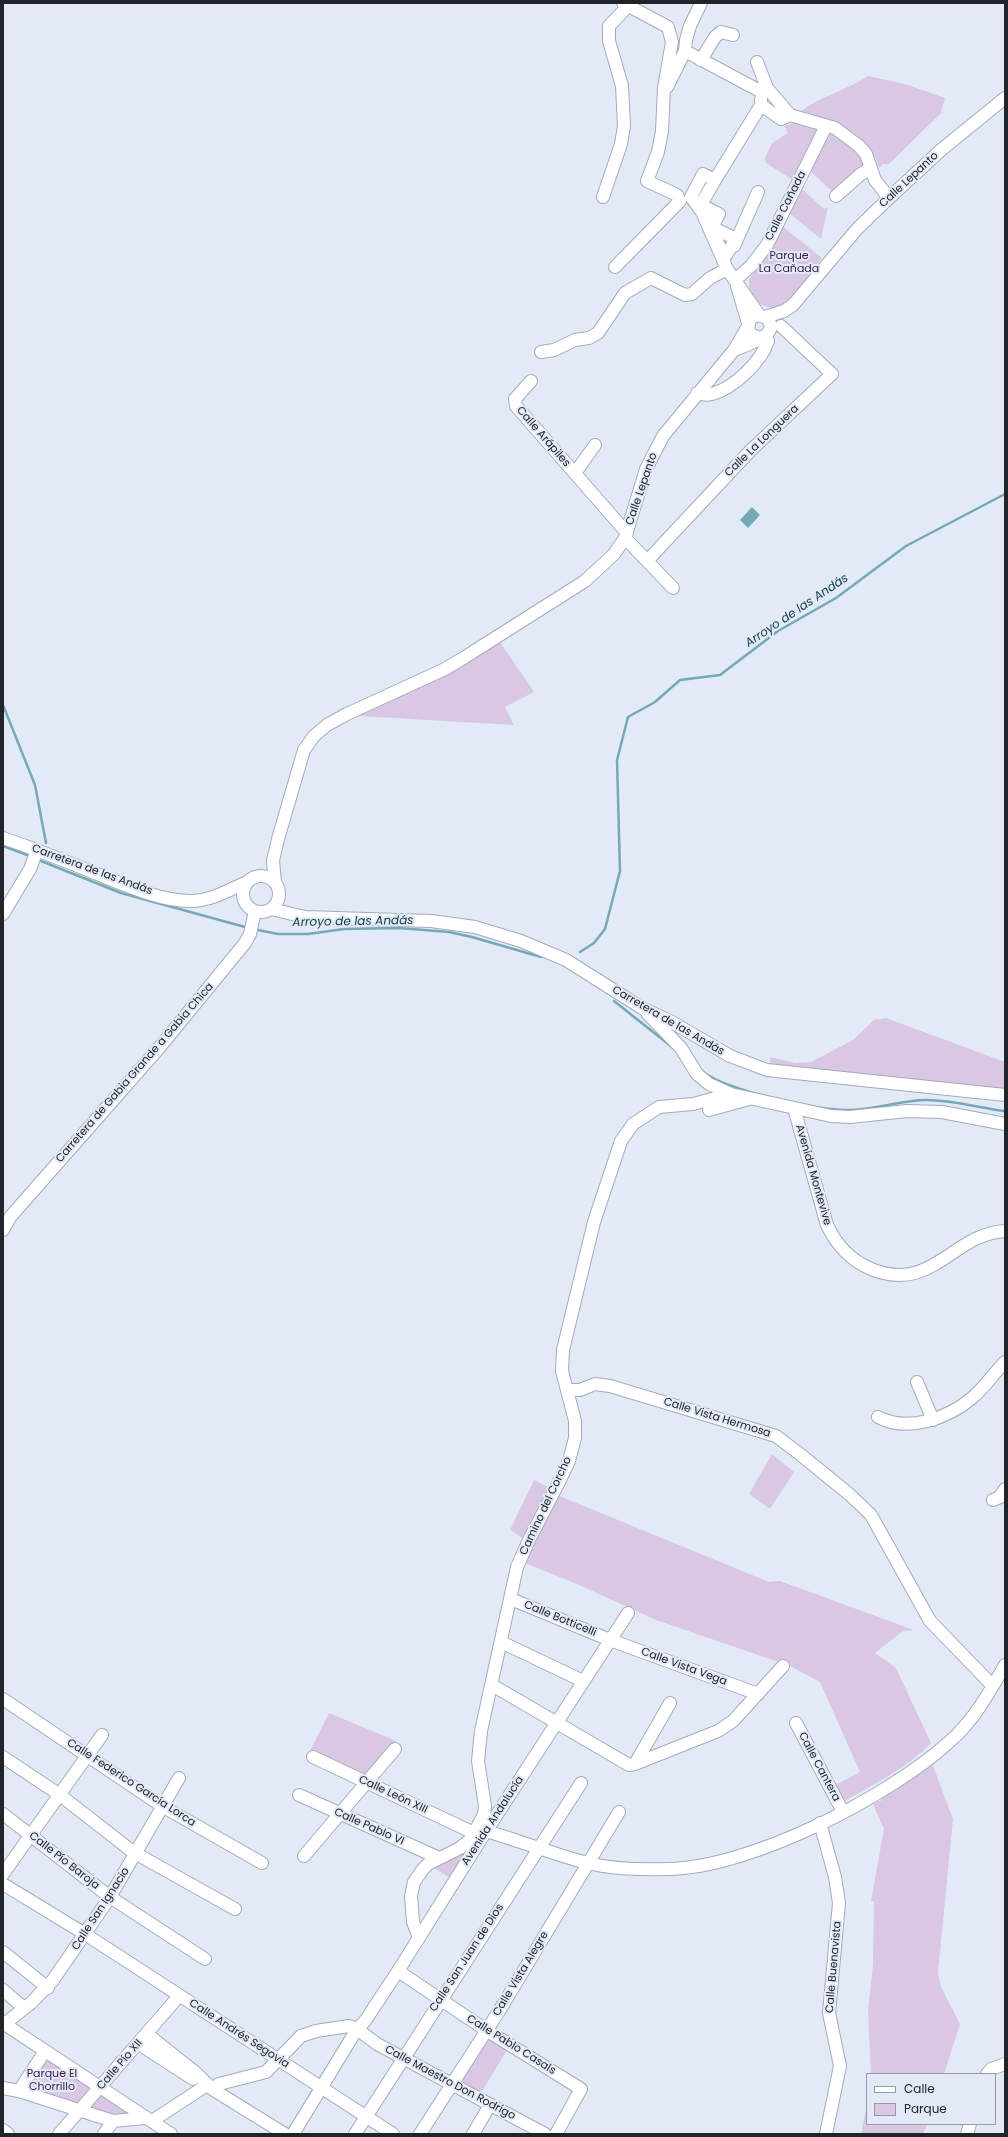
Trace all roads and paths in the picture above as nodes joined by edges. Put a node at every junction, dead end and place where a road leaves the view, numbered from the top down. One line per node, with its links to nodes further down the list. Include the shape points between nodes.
1 (701, 3): 4 (street, via 690,26)
2 (626, 5): 7 (street, via 666,25 671,34 672,42); 16 (street, via 609,26 609,41 622,86 624,126 621,144)
3 (733, 35): 5 (street, via 721,32)
4 (685, 51): 5 (street); 7 (street, via 668,86)
5 (701, 60): 8 (street)
6 (757, 62): 8 (street)
7 (664, 88): 18 (street, via 662,131 658,152 647,181)
8 (763, 90): 10 (street); 11 (street)
9 (1005, 98): 17 (street, Calle Lepanto, via 941,150)
10 (761, 105): 11 (street, via 781,119); 18 (street, via 715,180)
11 (790, 115): 12 (street)
12 (826, 126): 13 (street, via 835,128 859,146 866,154); 22 (street, Calle Cañada, via 767,245)
13 (870, 170): 15 (street, via 861,174); 17 (street)
14 (758, 192): 19 (street)
15 (836, 196)
16 (603, 198)
17 (889, 198): 21 (street, Calle Lepanto, via 857,229)
18 (693, 203): 19 (street); 20 (street)
19 (725, 265): 22 (street); 28 (street, via 692,294 685,295 651,278 625,293 598,333 554,350)
20 (615, 267)
21 (822, 271): 23 (street, Calle Lepanto, via 792,305 784,311); 25 (street, Calle Lepanto, via 817,283)
22 (736, 282): 23 (street); 24 (street)
23 (762, 316): 24 (street, via 752,317); 26 (street, via 770,322)
24 (748, 324): 26 (street, via 752,335); 27 (street, Calle Lepanto)
25 (781, 326): 26 (street, Calle Lepanto); 34 (street, Calle La Longuera, via 832,374 750,451)
26 (765, 336): 27 (street, Calle Lepanto); 30 (street, via 768,341 765,350 737,379 723,390 710,395)
27 (734, 350): 30 (street, Calle Lepanto)
28 (541, 352)
29 (531, 381): 32 (street, Calle Arápiles, via 515,399 516,406)
30 (697, 393): 33 (street, Calle Lepanto, via 671,424 655,450 646,469)
31 (595, 445): 32 (street, Calle Arápiles)
32 (575, 473): 33 (street, Calle Arápiles)
33 (626, 535): 34 (street); 38 (street, Calle Lepanto, via 614,554 585,581 445,669 347,714 326,725 314,736 304,750)
34 (647, 561): 35 (street)
35 (672, 588)
36 (3, 838): 37 (street, Carretera de las Andás)
37 (37, 850): 42 (street, Carretera de las Andás, via 135,889 179,900 201,900); 48 (street, via 30,869)
38 (273, 862): 39 (street, via 267,865); 41 (street)
39 (261, 876): 40 (street, via 256,876); 41 (street, via 271,878)
40 (248, 882): 42 (street, Carretera de las Andás); 44 (street, via 243,891)
41 (275, 882): 43 (street)
42 (229, 892): 44 (street)
43 (279, 896): 45 (street); 47 (street)
44 (245, 901): 46 (street)
45 (271, 909): 46 (street, via 261,912); 47 (street, Carretera de las Andás)
46 (255, 910): 59 (street, Carretera de Gabia Grande a Gabia Chica, via 250,934 245,943 159,1048 11,1216)
47 (293, 913): 49 (street, Carretera de las Andás, via 305,917 431,921 475,927 521,941 566,960)
48 (3, 914)
49 (642, 1008): 50 (street, Carretera de las Andás); 52 (street, Camino del Corcho)
50 (670, 1021): 51 (street, Carretera de las Andás); 52 (street, Camino del Corcho)
51 (689, 1032): 52 (street); 54 (street, Carretera de las Andás, via 730,1056 767,1070)
52 (681, 1045): 53 (street, Camino del Corcho, via 690,1066)
53 (719, 1091): 55 (street, Camino del Corcho); 56 (street)
54 (1005, 1095)
55 (748, 1099): 56 (street, Camino del Corcho); 57 (street, Camino del Corcho)
56 (706, 1106): 63 (street, Camino del Corcho, via 693,1104 659,1107 633,1124 621,1141 594,1222 563,1350 562,1371)
57 (794, 1108): 58 (street, Camino del Corcho, via 850,1117 907,1111 942,1112); 60 (street, Avenida Montevive, via 827,1225 834,1240 857,1263 873,1270 904,1276 939,1263 981,1235)
58 (1005, 1124)
59 (3, 1230)
60 (1005, 1231)
61 (1005, 1362): 65 (street, via 973,1397 960,1407)
62 (917, 1382): 65 (street)
63 (567, 1390): 68 (street, Camino del Corcho, via 575,1421 575,1438 569,1461 528,1540 517,1567); 76 (street, Calle Vista Hermosa, via 580,1390 595,1384 610,1386 776,1436 849,1494 871,1515 930,1621)
64 (878, 1417): 65 (street, via 898,1423)
65 (933, 1420)
66 (1005, 1489): 67 (street, via 1000,1497)
67 (993, 1500)
68 (511, 1599): 70 (street, Calle Botticelli); 71 (street, Camino del Corcho)
69 (628, 1613): 70 (street, Avenida Andalucía)
70 (610, 1640): 74 (street, Avenida Andalucía); 77 (street, Calle Vista Vega)
71 (501, 1642): 74 (street); 75 (street, Camino del Corcho)
72 (1005, 1665): 76 (street)
73 (783, 1666): 77 (street)
74 (583, 1681): 80 (street, Avenida Andalucía)
75 (492, 1685): 80 (street); 100 (street, Camino del Corcho, via 481,1731 478,1761 485,1806 484,1814)
76 (993, 1686): 95 (street, via 976,1713 949,1743 895,1782)
77 (758, 1694): 87 (street, via 733,1720 718,1731)
78 (3, 1699): 84 (street, Calle Federico García Lorca)
79 (670, 1703): 87 (street)
80 (557, 1722): 87 (street, via 629,1765); 99 (street, Avenida Andalucía)
81 (796, 1723): 95 (street, Calle Cantera)
82 (102, 1735): 84 (street)
83 (395, 1749): 89 (street)
84 (88, 1756): 91 (street); 93 (street, Calle Federico García Lorca)
85 (3, 1757): 91 (street)
86 (313, 1757): 89 (street, Calle León XIII)
87 (635, 1764)
88 (179, 1778): 93 (street, Calle San Ignacio)
89 (366, 1783): 97 (street); 100 (street, Calle León XIII)
90 (581, 1783): 102 (street, Calle San Juan de Dios)
91 (60, 1795): 101 (street); 103 (street)
92 (299, 1795): 97 (street, Calle Pablo VI)
93 (162, 1806): 103 (street, Calle San Ignacio); 107 (street, Calle Federico García Lorca)
94 (619, 1812): 106 (street, Calle Vista Alegre)
95 (843, 1812): 98 (street)
96 (3, 1814): 101 (street, Calle Pío Baroja)
97 (340, 1814): 104 (street); 105 (street, Calle Pablo VI)
98 (820, 1824): 106 (street, via 759,1850 693,1867 628,1868); 156 (street, Calle Buenavista, via 835,1877 839,1903 829,2013 840,2066)
99 (486, 1831): 102 (street); 113 (street, Avenida Andalucía)
100 (474, 1833): 105 (street, Camino del Corcho, via 460,1848)
101 (32, 1836): 108 (street); 110 (street, Calle Pío Baroja)
102 (539, 1847): 106 (street); 120 (street, Calle San Juan de Dios)
103 (137, 1853): 110 (street, Calle San Ignacio); 111 (street)
104 (304, 1856)
105 (440, 1858): 113 (street, Camino del Corcho, via 423,1869 411,1896 412,1922)
106 (587, 1863): 124 (street, Calle Vista Alegre)
107 (262, 1864)
108 (3, 1874)
109 (3, 1884): 112 (street, Calle Andrés Segovia)
110 (110, 1896): 112 (street, Calle San Ignacio); 115 (street, Calle Pío Baroja)
111 (235, 1909)
112 (85, 1934): 117 (street, Calle San Ignacio); 119 (street, Calle Andrés Segovia)
113 (419, 1938): 116 (street, Avenida Andalucía)
114 (3, 1952): 117 (street)
115 (205, 1959)
116 (398, 1971): 120 (street, Calle Pablo Casals); 123 (street, Avenida Andalucía)
117 (48, 1988): 121 (street, Calle San Ignacio)
118 (3, 1990): 121 (street)
119 (179, 1996): 125 (street, Calle Pío XII); 129 (street, Calle Andrés Segovia)
120 (440, 1999): 124 (street, Calle Pablo Casals); 128 (street, Calle San Juan de Dios)
121 (24, 2008): 122 (street, Calle San Ignacio)
122 (3, 2024): 127 (street, via 13,2028)
123 (357, 2029): 128 (street, Calle Maestro Don Rodrigo); 129 (street, via 342,2027 301,2036); 136 (street, Avenida Andalucía)
124 (486, 2030): 132 (street, Calle Vista Alegre); 155 (street, Calle Pablo Casals, via 582,2089)
125 (147, 2034): 126 (street, Calle Pío XII); 133 (street, via 196,2073)
126 (139, 2044): 133 (street); 135 (street, Calle Pío XII)
127 (45, 2051): 135 (street); 137 (street)
128 (404, 2058): 132 (street, Calle Maestro Don Rodrigo); 140 (street, Calle San Juan de Dios)
129 (278, 2060): 133 (street, via 266,2072); 136 (street, Calle Andrés Segovia)
130 (1005, 2064): 131 (street, via 991,2069)
131 (988, 2073)
132 (452, 2084): 138 (street, Calle Maestro Don Rodrigo); 152 (street, Calle Vista Alegre)
133 (208, 2086): 141 (street); 148 (street)
134 (3, 2088): 137 (street)
135 (100, 2088): 139 (street, Calle Pío XII); 141 (street)
136 (322, 2088): 140 (street, Calle Andrés Segovia); 149 (street, Avenida Andalucía)
137 (19, 2090): 139 (street)
138 (490, 2105): 153 (street); 154 (street, Calle Maestro Don Rodrigo)
139 (80, 2110): 142 (street); 145 (street, Calle Pío XII)
140 (366, 2117): 150 (street, Calle San Juan de Dios); 151 (street, Calle Andrés Segovia)
141 (148, 2120): 142 (street); 147 (street)
142 (113, 2121): 146 (street)
143 (3, 2130): 144 (street)
144 (8, 2134)
145 (60, 2134)
146 (104, 2134)
147 (171, 2134)
148 (285, 2134)
149 (294, 2134)
150 (355, 2134)
151 (393, 2134)
152 (420, 2134)
153 (473, 2134)
154 (545, 2134)
155 (556, 2134)
156 (826, 2134)

